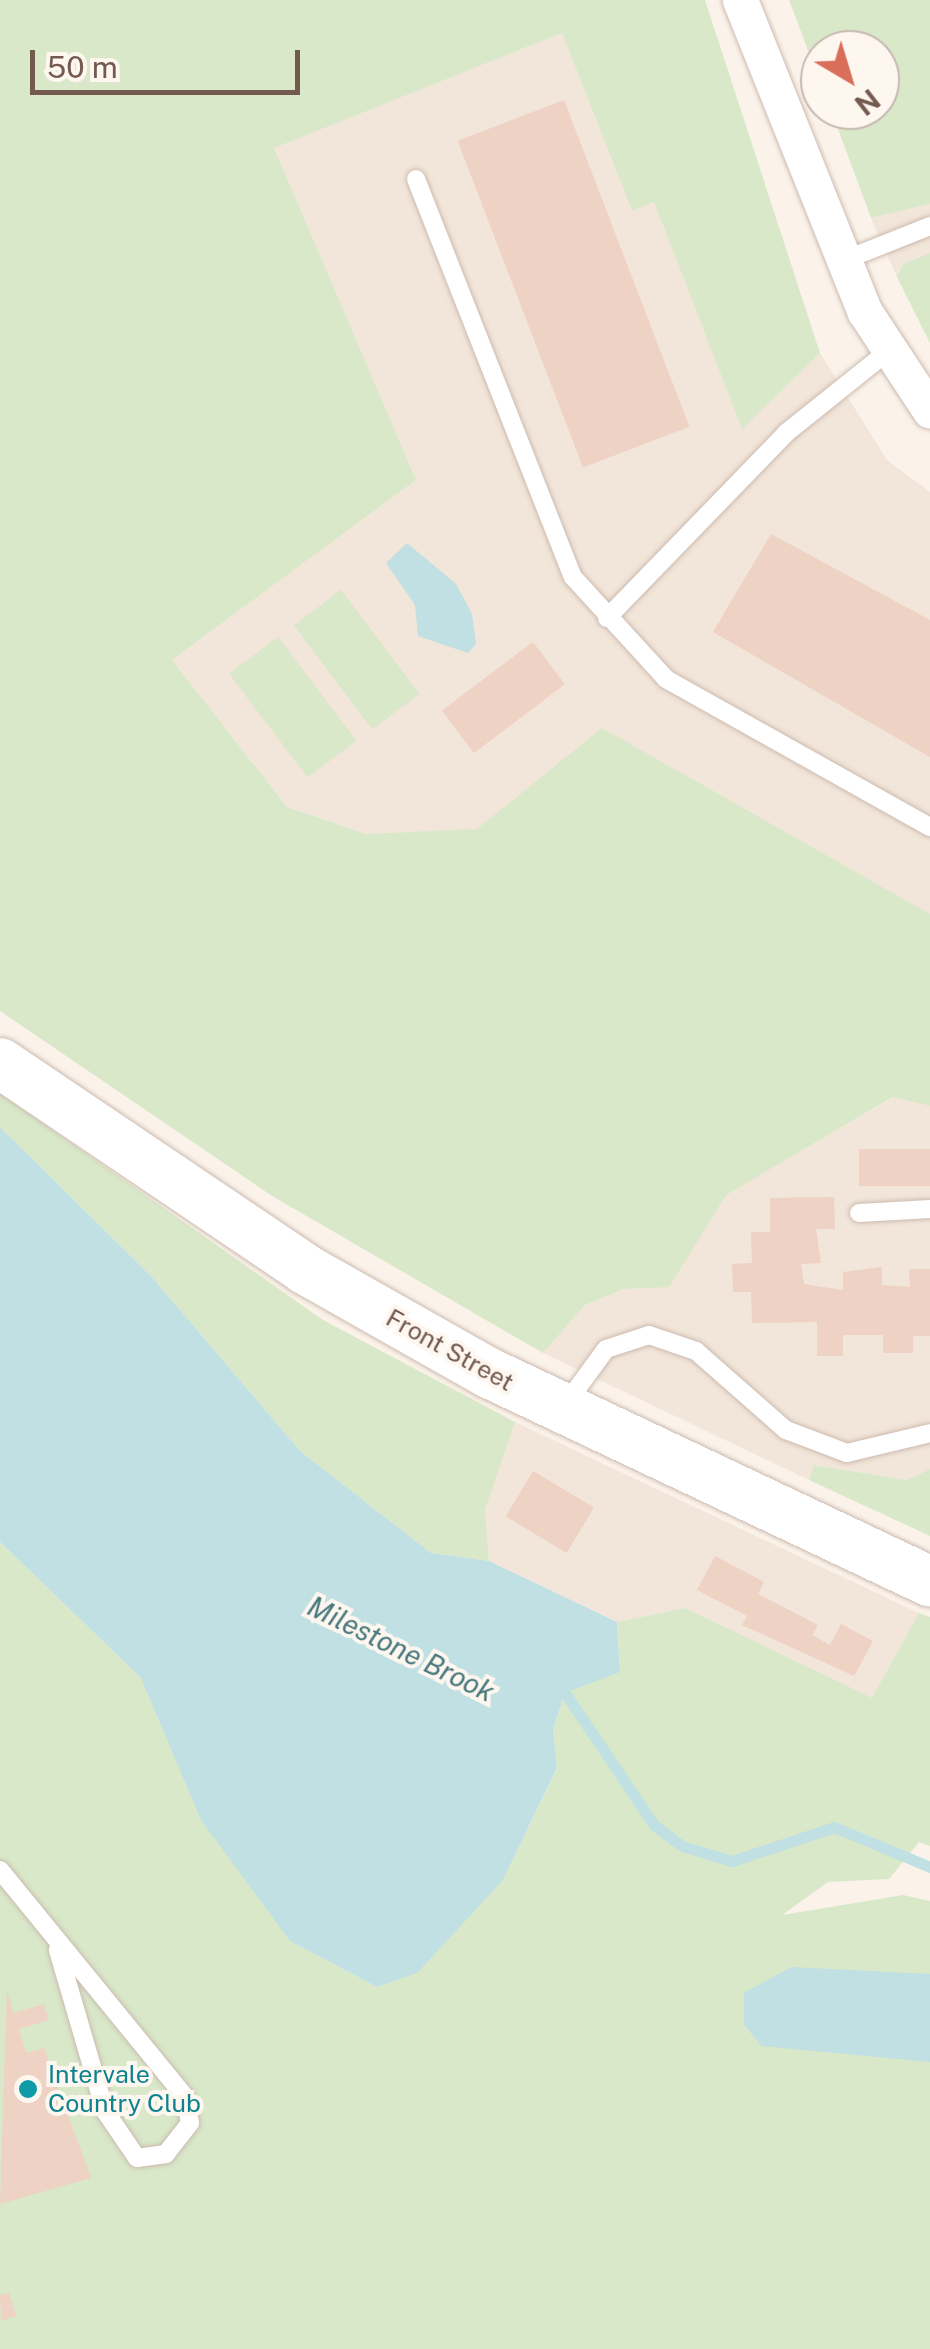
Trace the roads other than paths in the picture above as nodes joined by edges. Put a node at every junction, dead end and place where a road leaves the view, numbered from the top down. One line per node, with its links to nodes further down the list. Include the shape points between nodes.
1 (740, 0): 4 (street)
2 (416, 179): 7 (lane, via 573,578)
3 (930, 226): 4 (lane)
4 (842, 260): 5 (street)
5 (887, 352): 6 (street); 7 (lane, via 786,433)
6 (930, 410)
7 (607, 618): 8 (lane, via 666,679)
8 (930, 827)
9 (0, 1063): 12 (main road, Front Street, via 305,1269)
10 (930, 1208): 11 (lane)
11 (858, 1212)
12 (562, 1410): 13 (lane, via 606,1348 648,1335 696,1351 786,1430 847,1453); 14 (main road, Front Street)
13 (930, 1434)
14 (930, 1581)
15 (0, 1870): 16 (lane)
16 (58, 1950): 16 (lane, via 185,2097 190,2123 166,2154 137,2158 105,2111)

